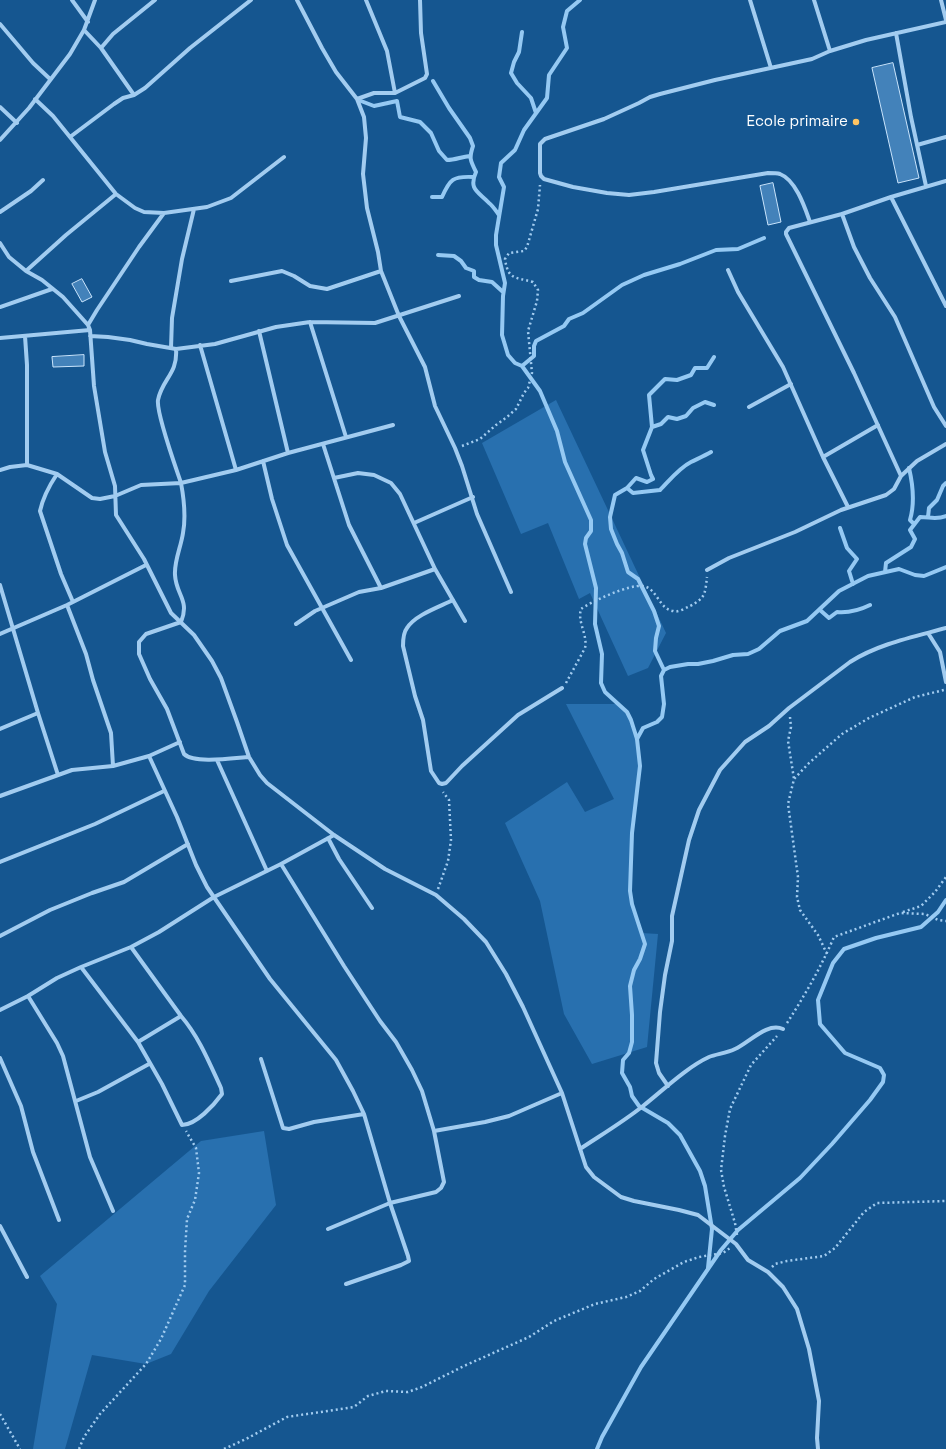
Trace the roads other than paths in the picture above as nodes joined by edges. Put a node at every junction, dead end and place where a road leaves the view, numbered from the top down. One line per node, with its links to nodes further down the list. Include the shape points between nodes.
1 (72, 0): 12 (street)
2 (95, 0): 12 (street)
3 (154, 0): 16 (street, via 113,34)
4 (251, 0): 21 (street)
5 (297, 0): 23 (street, via 336,72)
6 (366, 0): 20 (street, via 387,51)
7 (420, 0): 20 (street, via 421,33 427,74 425,78)
8 (750, 0): 18 (street)
9 (814, 0): 17 (street)
10 (941, 0): 11 (street)
11 (946, 21): 15 (street)
12 (88, 22): 14 (street)
13 (0, 24): 19 (street)
14 (84, 30): 16 (street); 19 (street, via 70,54)
15 (896, 33): 17 (street); 29 (street)
16 (101, 48): 21 (street)
17 (830, 51): 18 (street, via 812,59)
18 (771, 68): 40 (street, via 650,97 604,120 545,139 540,144 540,173 544,179 573,187 629,195 768,173 780,174 789,179)
19 (50, 79): 22 (street)
20 (395, 93): 23 (street, via 374,93)
21 (134, 95): 26 (street, via 123,98)
22 (35, 99): 25 (street); 26 (street)
23 (357, 99): 44 (street, via 364,117 366,138 363,174 367,208)
24 (0, 106): 25 (street)
25 (17, 123): 28 (street)
26 (70, 137): 34 (street)
27 (946, 137): 29 (street)
28 (0, 140)
29 (917, 145): 33 (street)
30 (284, 157): 36 (street, via 231,198 207,208)
31 (43, 180): 37 (street)
32 (946, 181): 33 (street)
33 (926, 186): 35 (street)
34 (116, 194): 38 (street, via 144,212); 43 (street)
35 (890, 197): 39 (street); 48 (street)
36 (194, 210): 38 (street); 59 (street, via 172,318)
37 (0, 212)
38 (164, 213): 52 (street, via 138,247)
39 (842, 214): 40 (street); 65 (street, via 854,247 894,317 934,407)
40 (810, 222): 64 (street, via 789,228 786,234)
41 (0, 243): 43 (street, via 9,257)
42 (728, 270): 61 (street)
43 (26, 271): 46 (street)
44 (382, 271): 45 (street, via 327,289 310,286 282,271); 50 (street)
45 (231, 281)
46 (52, 289): 49 (street); 52 (street, via 63,297)
47 (459, 296): 50 (street)
48 (946, 306)
49 (0, 307)
50 (399, 316): 51 (street, via 375,323); 80 (street, via 425,367 435,406 455,448)
51 (310, 322): 54 (street); 66 (street)
52 (88, 325): 53 (street)
53 (90, 330): 55 (street); 56 (street)
54 (259, 331): 58 (street); 69 (street)
55 (25, 336): 57 (street); 72 (street, via 28,365)
56 (90, 336): 59 (street); 79 (street, via 94,386 105,452 116,486)
57 (0, 338)
58 (200, 346): 60 (street); 74 (street)
59 (171, 348): 60 (street)
60 (176, 349): 78 (street, via 174,370 162,389 158,402)
61 (791, 384): 62 (street); 70 (street)
62 (749, 407)
63 (393, 425): 66 (street)
64 (878, 425): 70 (street); 76 (street)
65 (946, 426)
66 (346, 437): 67 (street)
67 (323, 444): 69 (street); 77 (street)
68 (946, 444): 76 (street, via 917,461)
69 (288, 453): 71 (street)
70 (823, 457): 81 (street)
71 (263, 461): 74 (street); 92 (street, via 287,545)
72 (27, 465): 73 (street); 75 (street)
73 (0, 470)
74 (236, 470): 78 (street)
75 (57, 474): 79 (street, via 92,498); 90 (street, via 40,511)
76 (901, 476): 81 (street, via 894,489 886,495)
77 (334, 478): 82 (street, via 358,473 374,475 391,483 400,494); 87 (street, via 349,526)
78 (181, 483): 79 (street, via 141,485); 94 (street, via 184,498 183,532 175,573 184,602 184,616)
79 (115, 496): 83 (street, via 116,515)
80 (473, 497): 82 (street); 88 (street, via 477,514)
81 (848, 507): 85 (street)
82 (414, 523): 84 (street)
83 (146, 565): 90 (street); 94 (street, via 171,613)
84 (435, 569): 87 (street); 89 (street)
85 (707, 570)
86 (0, 585): 96 (street)
87 (381, 588): 92 (street, via 359,592)
88 (511, 592)
89 (453, 600): 93 (street); 102 (street, via 414,620 406,629 403,646 423,720 431,771 439,783 446,783 518,715)
90 (73, 602): 91 (street)
91 (67, 605): 96 (street); 109 (street, via 86,654 111,733)
92 (322, 608): 95 (street); 100 (street)
93 (465, 621)
94 (181, 622): 105 (street, via 146,634 139,642 139,654 167,709); 107 (street, via 194,635 212,661)
95 (296, 624)
96 (13, 628): 99 (street); 103 (street)
97 (946, 628): 98 (street)
98 (928, 633): 101 (street, via 940,652); 132 (street, via 879,647 860,656 745,742 720,770 699,810 689,840 672,916 672,942 660,1012 656,1063 658,1073)
99 (0, 634)
100 (351, 660)
101 (946, 682)
102 (562, 688)
103 (38, 713): 104 (street); 110 (street)
104 (0, 730)
105 (180, 742): 106 (street); 108 (street, via 188,758)
106 (149, 756): 109 (street); 111 (street)
107 (249, 757): 108 (street); 113 (street, via 267,783)
108 (217, 760): 118 (street)
109 (113, 766): 110 (street, via 72,770)
110 (58, 775): 112 (street)
111 (164, 791): 115 (street); 116 (street, via 94,824)
112 (0, 796)
113 (334, 835): 114 (street); 133 (street, via 386,870 436,895 486,942 523,1007)
114 (328, 838): 117 (street); 120 (street)
115 (188, 844): 119 (street, via 196,865); 121 (street, via 124,882 50,910)
116 (0, 862)
117 (281, 864): 118 (street); 136 (street, via 344,966 396,1042 422,1091)
118 (267, 871): 119 (street)
119 (214, 897): 122 (street); 135 (street, via 270,979 336,1060)
120 (372, 908)
121 (0, 936)
122 (131, 947): 123 (street); 126 (street)
123 (80, 967): 124 (street); 128 (street)
124 (28, 996): 125 (street); 134 (street, via 63,1056)
125 (0, 1010)
126 (181, 1016): 128 (street); 131 (street, via 202,1046 222,1094 202,1115 182,1125)
127 (783, 1029): 132 (street, via 774,1027 736,1049 709,1058)
128 (138, 1042): 131 (street)
129 (0, 1058): 140 (street, via 21,1106 33,1152)
130 (261, 1059): 135 (street, via 283,1128 289,1129)
131 (149, 1064): 134 (street)
132 (668, 1086): 137 (street, via 631,1115)
133 (562, 1093): 136 (street, via 509,1116); 137 (street)
134 (76, 1101): 139 (street, via 90,1157)
135 (364, 1114): 138 (street)
136 (434, 1130): 138 (street, via 444,1182 441,1188 436,1192)
137 (580, 1149): 145 (street, via 586,1167 621,1197 698,1215 736,1244 748,1260 768,1272 783,1287 797,1309 809,1349 819,1401)
138 (390, 1203): 142 (street); 144 (street, via 409,1261)
139 (113, 1211)
140 (59, 1220)
141 (0, 1226): 143 (street)
142 (328, 1229)
143 (27, 1277)
144 (346, 1284)
145 (818, 1449)

